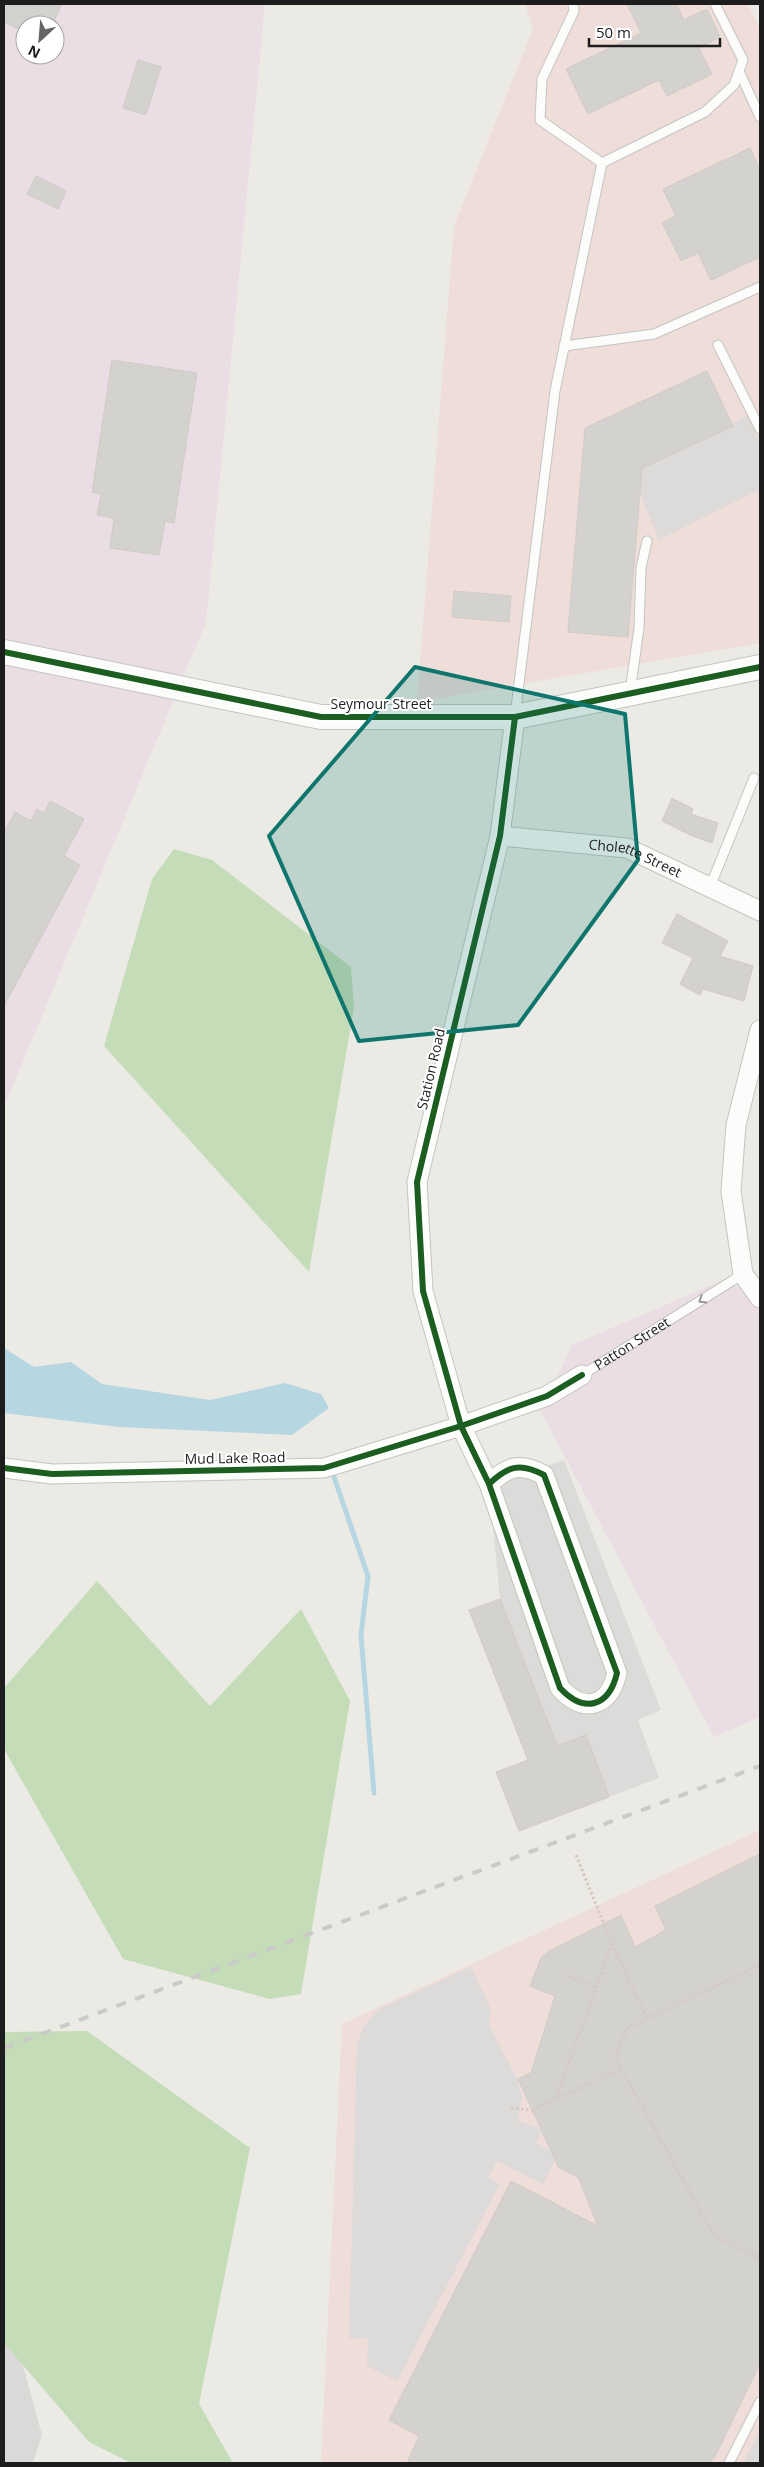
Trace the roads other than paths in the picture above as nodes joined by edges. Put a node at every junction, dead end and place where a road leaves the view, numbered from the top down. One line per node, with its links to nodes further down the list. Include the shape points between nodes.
1 (574, 4): 5 (lane, via 574,11 542,80 540,120)
2 (715, 4): 3 (lane, via 743,60)
3 (739, 71): 4 (lane); 5 (lane, via 734,85 705,112)
4 (760, 117)
5 (602, 163): 8 (lane)
6 (760, 287): 8 (lane, via 654,334)
7 (718, 345): 9 (lane)
8 (564, 346): 14 (lane)
9 (760, 429)
10 (647, 541): 13 (lane, via 641,568 639,628)
11 (4, 652): 14 (street, Seymour Street, via 321,717)
12 (760, 667): 13 (street, Seymour Street)
13 (629, 694): 14 (street, Seymour Street)
14 (515, 717): 16 (street, Station Road)
15 (754, 778): 17 (lane)
16 (500, 836): 17 (street, Cholette Street, via 628,848); 23 (street, Station Road, via 417,1182 423,1291)
17 (710, 887): 18 (street, Cholette Street)
18 (760, 911)
19 (760, 1030): 20 (street, via 740,1102 732,1164 731,1191)
20 (743, 1274): 21 (street); 22 (lane, Patton Street, one-way to 22)
21 (760, 1298)
22 (582, 1375): 23 (street, Patton Street, via 547,1396)
23 (461, 1426): 24 (street, Mud Lake Road, via 324,1468 52,1474); 25 (street, Station Road)
24 (4, 1468)
25 (488, 1484): 25 (street, Station Road, via 560,1688 569,1698 586,1706 598,1702 608,1695 617,1673 544,1475 529,1467 515,1467 502,1471)
26 (760, 2402): 27 (lane)
27 (729, 2463)

